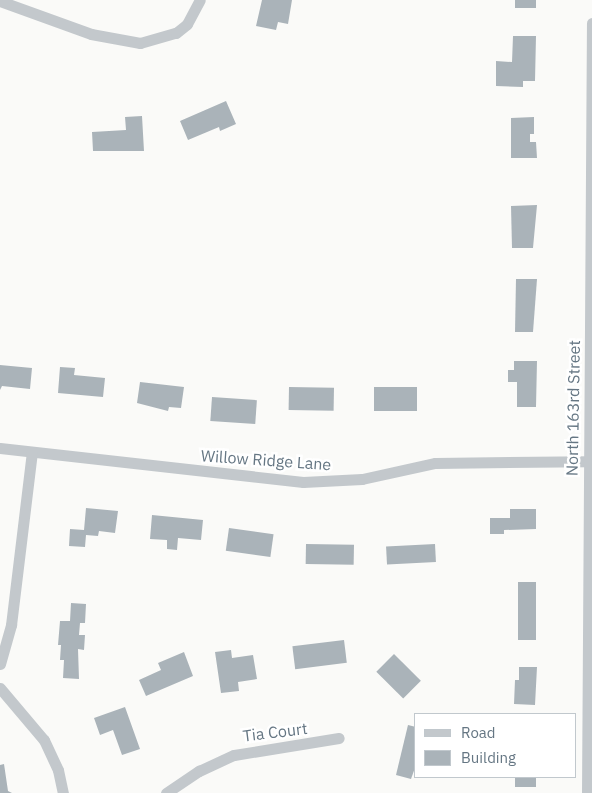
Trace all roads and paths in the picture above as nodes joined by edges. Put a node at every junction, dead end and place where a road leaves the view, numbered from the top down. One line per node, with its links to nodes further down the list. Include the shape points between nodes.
1 (200, 0): 2 (street, via 187,24 164,39 140,43 115,40)
2 (0, 1)
3 (592, 23): 6 (street, North 163rd Street)
4 (0, 448): 5 (street, Willow Ridge Lane)
5 (32, 452): 6 (street, Willow Ridge Lane, via 303,482 362,479 435,463); 7 (street, via 11,625)
6 (588, 461): 12 (street, North 163rd Street)
7 (0, 664)
8 (0, 688): 10 (street, via 44,740 58,770)
9 (339, 738): 11 (street, Tia Court, via 234,755 199,771)
10 (63, 793)
11 (166, 793)
12 (587, 793)

